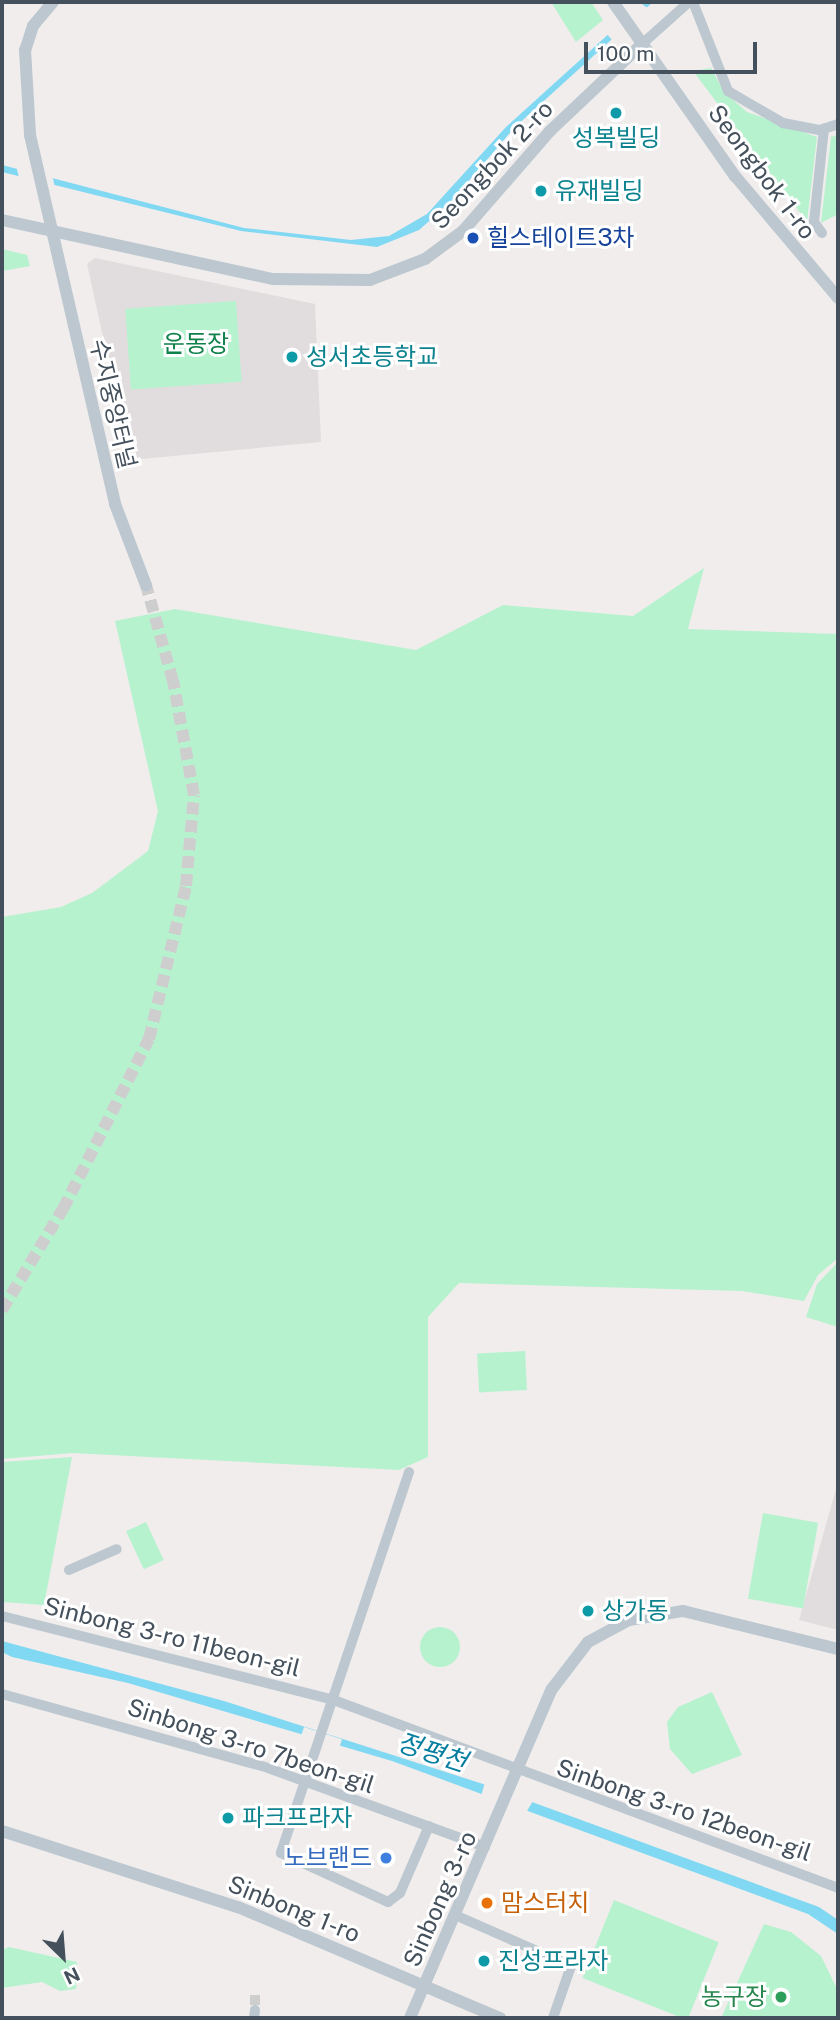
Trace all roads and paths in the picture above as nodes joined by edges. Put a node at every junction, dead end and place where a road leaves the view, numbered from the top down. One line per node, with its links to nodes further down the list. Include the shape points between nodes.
1 (53, 2): 8 (street, 수지중앙터널, via 33,26 25,50 32,144)
2 (691, 2): 4 (street, Seongbok 2-ro); 6 (street, Seongbok 2-ro, via 728,91 774,119)
3 (615, 5): 4 (street, Seongbok 1-ro)
4 (642, 44): 8 (street, Seongbok 2-ro, via 550,131 463,231 400,271 347,283 273,279); 10 (street, Seongbok 1-ro, via 735,176)
5 (838, 124): 6 (street)
6 (824, 130): 9 (street, via 814,222)
7 (2, 220): 8 (street, Seongbok 2-ro)
8 (49, 229): 11 (street, 수지중앙터널, via 115,503)
9 (822, 233)
10 (838, 298)
11 (146, 585)
12 (409, 1472): 18 (street)
13 (117, 1549): 14 (street)
14 (69, 1570)
15 (2, 1616): 18 (street, Sinbong 3-ro 11beon-gil)
16 (838, 1649): 19 (street, via 705,1613 666,1611 629,1620 574,1655 552,1689)
17 (2, 1694): 20 (street, Sinbong 3-ro 7beon-gil)
18 (331, 1699): 19 (street, Sinbong 3-ro 11beon-gil); 20 (street)
19 (519, 1766): 23 (street, Sinbong 3-ro); 24 (street, Sinbong 3-ro 12beon-gil, via 528,1777)
20 (306, 1781): 21 (street, Sinbong 3-ro 7beon-gil); 21 (street, via 283,1856 381,1902 399,1895)
21 (429, 1826): 23 (street, Sinbong 3-ro 7beon-gil)
22 (2, 1831): 26 (street, Sinbong 1-ro, via 238,1907)
23 (485, 1847): 25 (street, Sinbong 3-ro)
24 (838, 1888)
25 (455, 1915): 26 (street, Sinbong 3-ro); 29 (street, via 571,1966)
26 (424, 1986): 27 (street, Sinbong 3-ro); 28 (street, Sinbong 1-ro)
27 (410, 2018)
28 (500, 2018)
29 (552, 2018)

